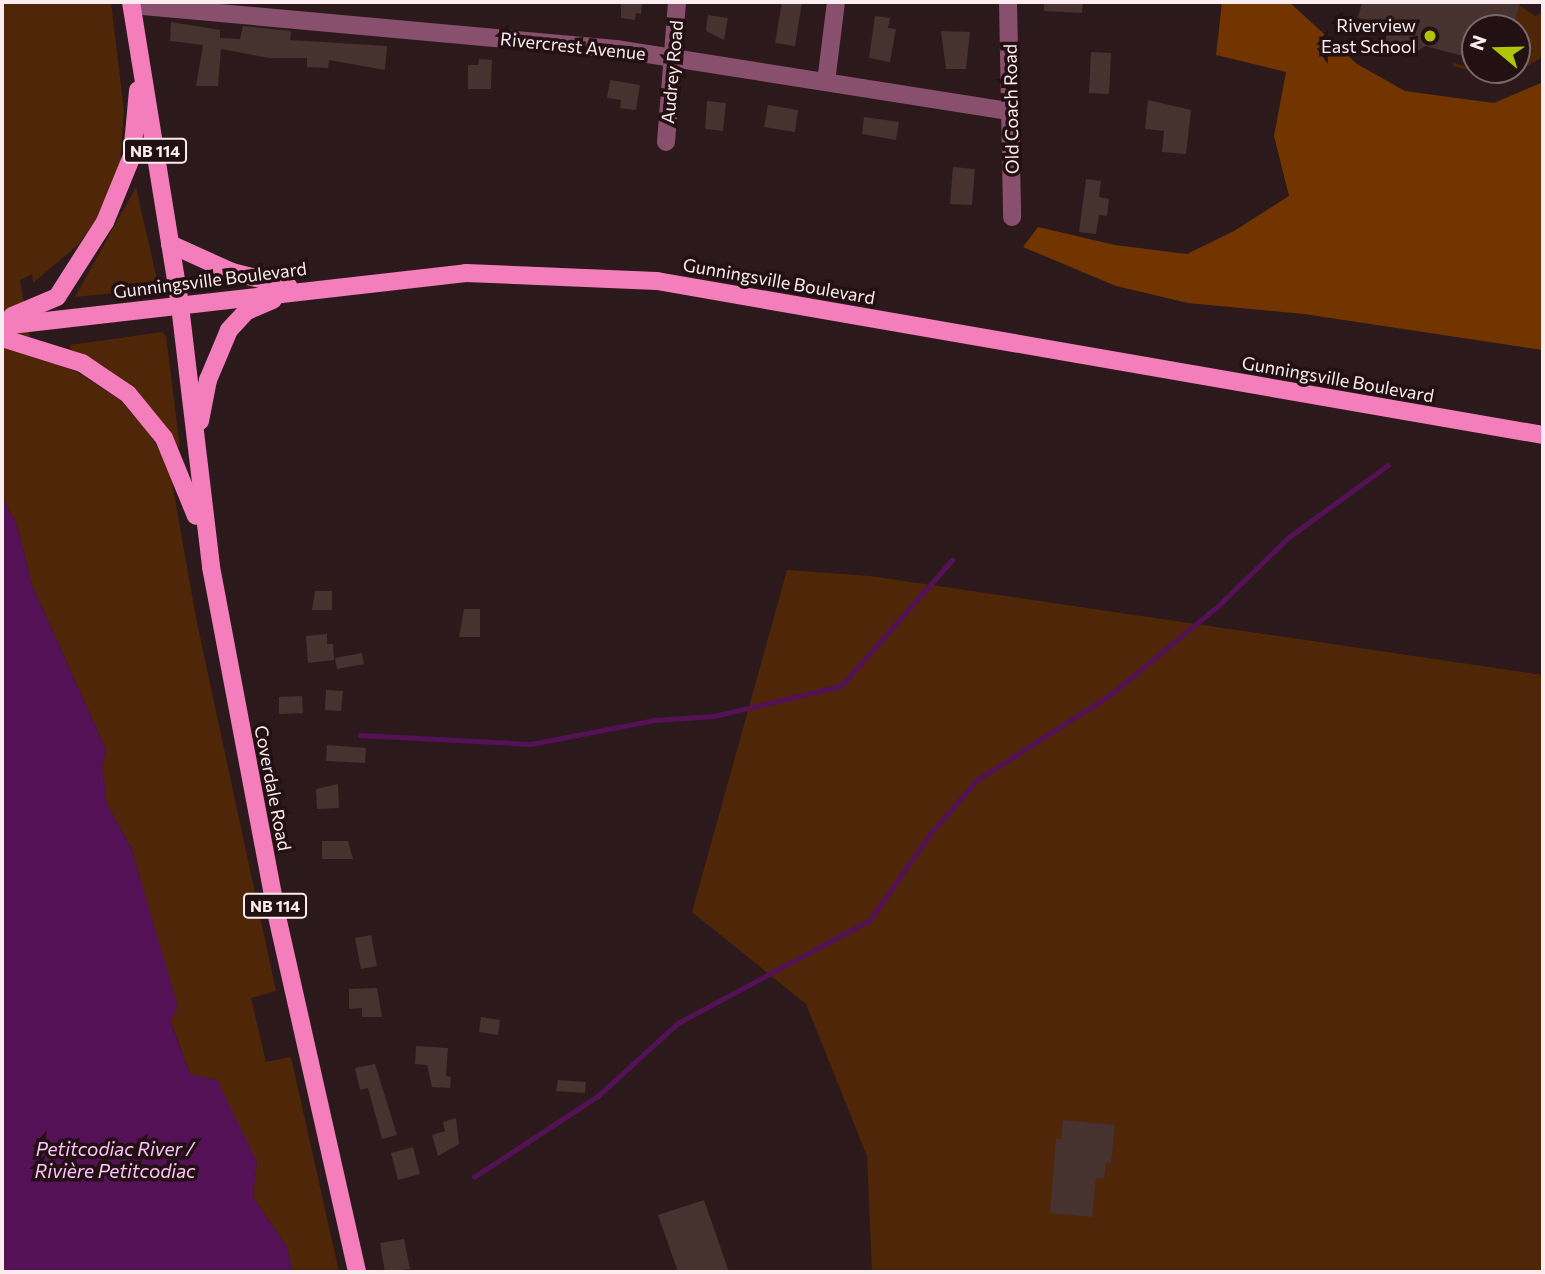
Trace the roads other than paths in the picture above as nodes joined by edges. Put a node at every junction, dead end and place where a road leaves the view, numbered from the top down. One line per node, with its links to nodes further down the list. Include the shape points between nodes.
1 (677, 2): 5 (street, Audrey Road)
2 (836, 2): 7 (street)
3 (1008, 2): 8 (street, Old Coach Road)
4 (131, 3): 5 (street, Rivercrest Avenue); 6 (main road, NB 114)
5 (672, 58): 7 (street, Rivercrest Avenue); 9 (street, Audrey Road)
6 (140, 59): 11 (main road, NB 114); 14 (main road, via 135,137 118,195 64,289)
7 (826, 82): 8 (street, Rivercrest Avenue)
8 (1012, 112): 10 (street, Old Coach Road)
9 (666, 142)
10 (1012, 216)
11 (170, 244): 12 (main road, via 232,272); 13 (main road, NB 114)
12 (302, 289): 13 (main road, Gunningsville Boulevard); 18 (main road, Gunningsville Boulevard, via 466,273 657,281); 19 (main road, via 256,306 236,320 208,380)
13 (180, 306): 14 (main road, Gunningsville Boulevard); 19 (main road, Coverdale Road / NB 114)
14 (37, 315): 15 (main road); 16 (main road, Gunningsville Boulevard)
15 (2, 320)
16 (2, 326)
17 (2, 338): 20 (main road, via 41,348 106,377 146,413 171,451)
18 (1543, 435)
19 (197, 446): 20 (main road, Coverdale Road / NB 114)
20 (207, 545): 21 (main road, Coverdale Road / NB 114, via 276,912)
21 (357, 1272)

